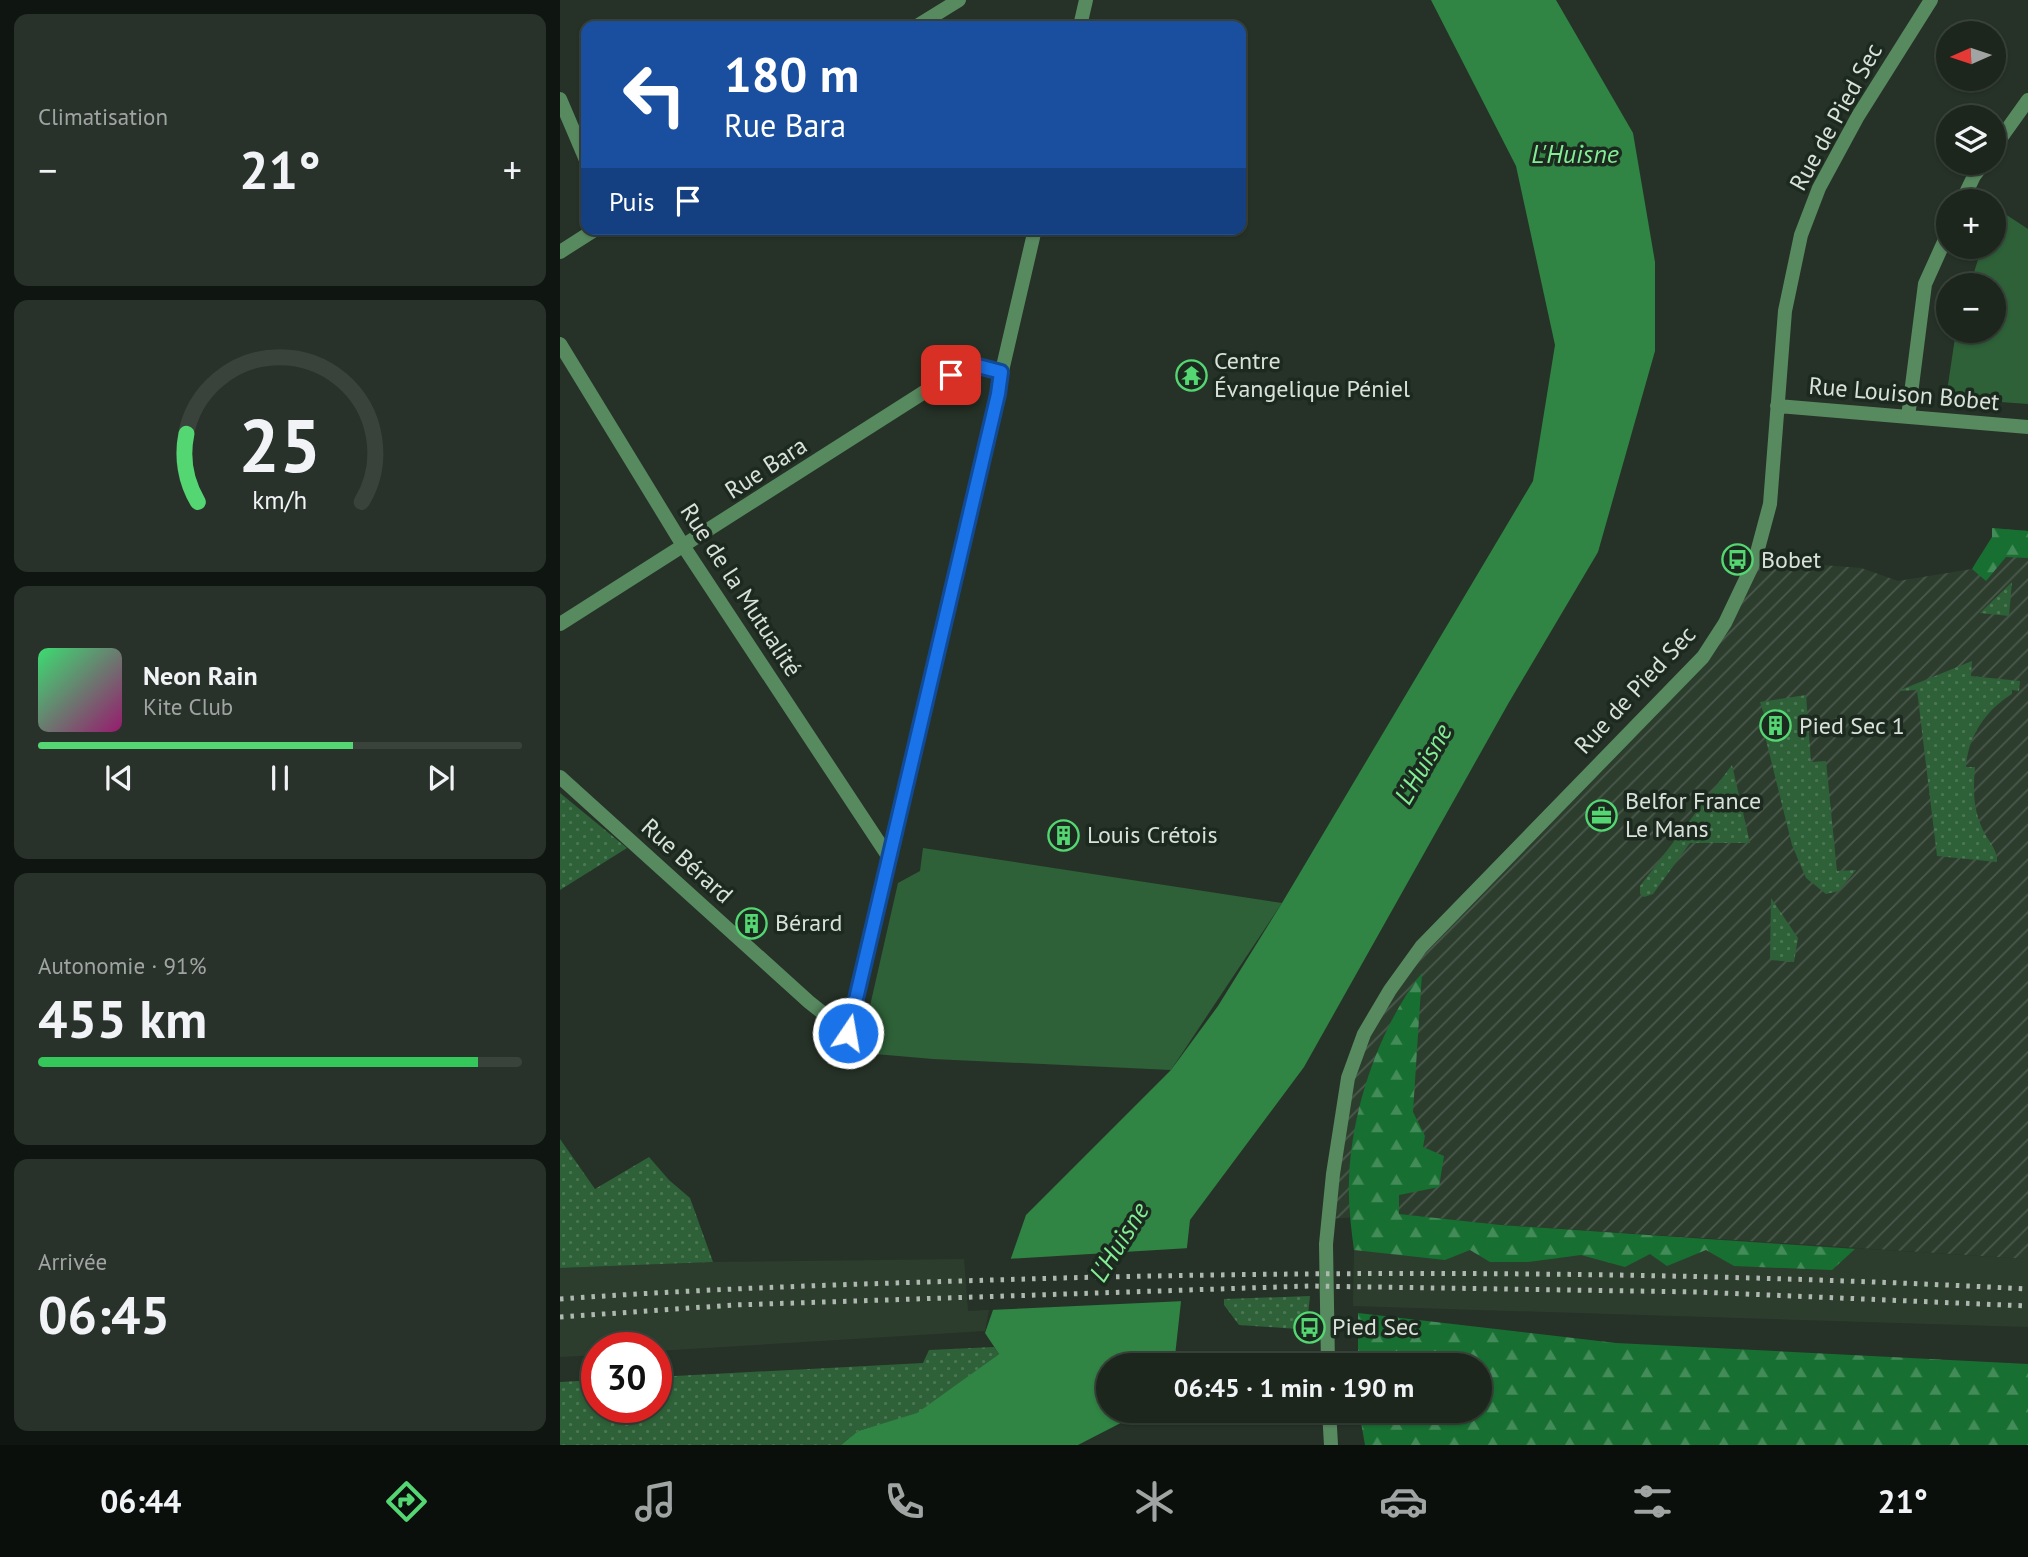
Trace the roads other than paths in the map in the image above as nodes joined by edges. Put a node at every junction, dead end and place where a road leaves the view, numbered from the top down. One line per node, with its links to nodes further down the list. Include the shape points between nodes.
1 (959, 0): 4 (street)
2 (1086, 0): 5 (street)
3 (1931, 0): 16 (street, Rue de Pied Sec, via 1858,116 1819,188 1801,235 1785,311)
4 (925, 21)
5 (1081, 21)
6 (560, 99): 9 (street)
7 (2028, 100): 8 (street)
8 (2006, 131)
9 (581, 148)
10 (587, 235): 12 (street)
11 (1034, 235): 15 (street)
12 (560, 252)
13 (1936, 259): 17 (street, via 1925,284)
14 (560, 344): 19 (street, Rue de la Mutualité)
15 (1001, 372): 19 (street, Rue Bara, via 978,366 951,375); 22 (street)
16 (1777, 407): 17 (street, Rue Louison Bobet); 23 (street, Rue de Pied Sec, via 1770,504 1755,560 1703,657 1421,947 1364,1034 1348,1079 1333,1174 1326,1244)
17 (1908, 417): 18 (street, Rue Louison Bobet)
18 (2028, 428)
19 (684, 547): 20 (street, Rue Bara); 22 (street, Rue de la Mutualité)
20 (560, 624)
21 (560, 777): 22 (street, Rue Bérard, via 848,1033)
22 (888, 856)
23 (1328, 1353)
24 (1330, 1423): 25 (street)
25 (1331, 1445)

